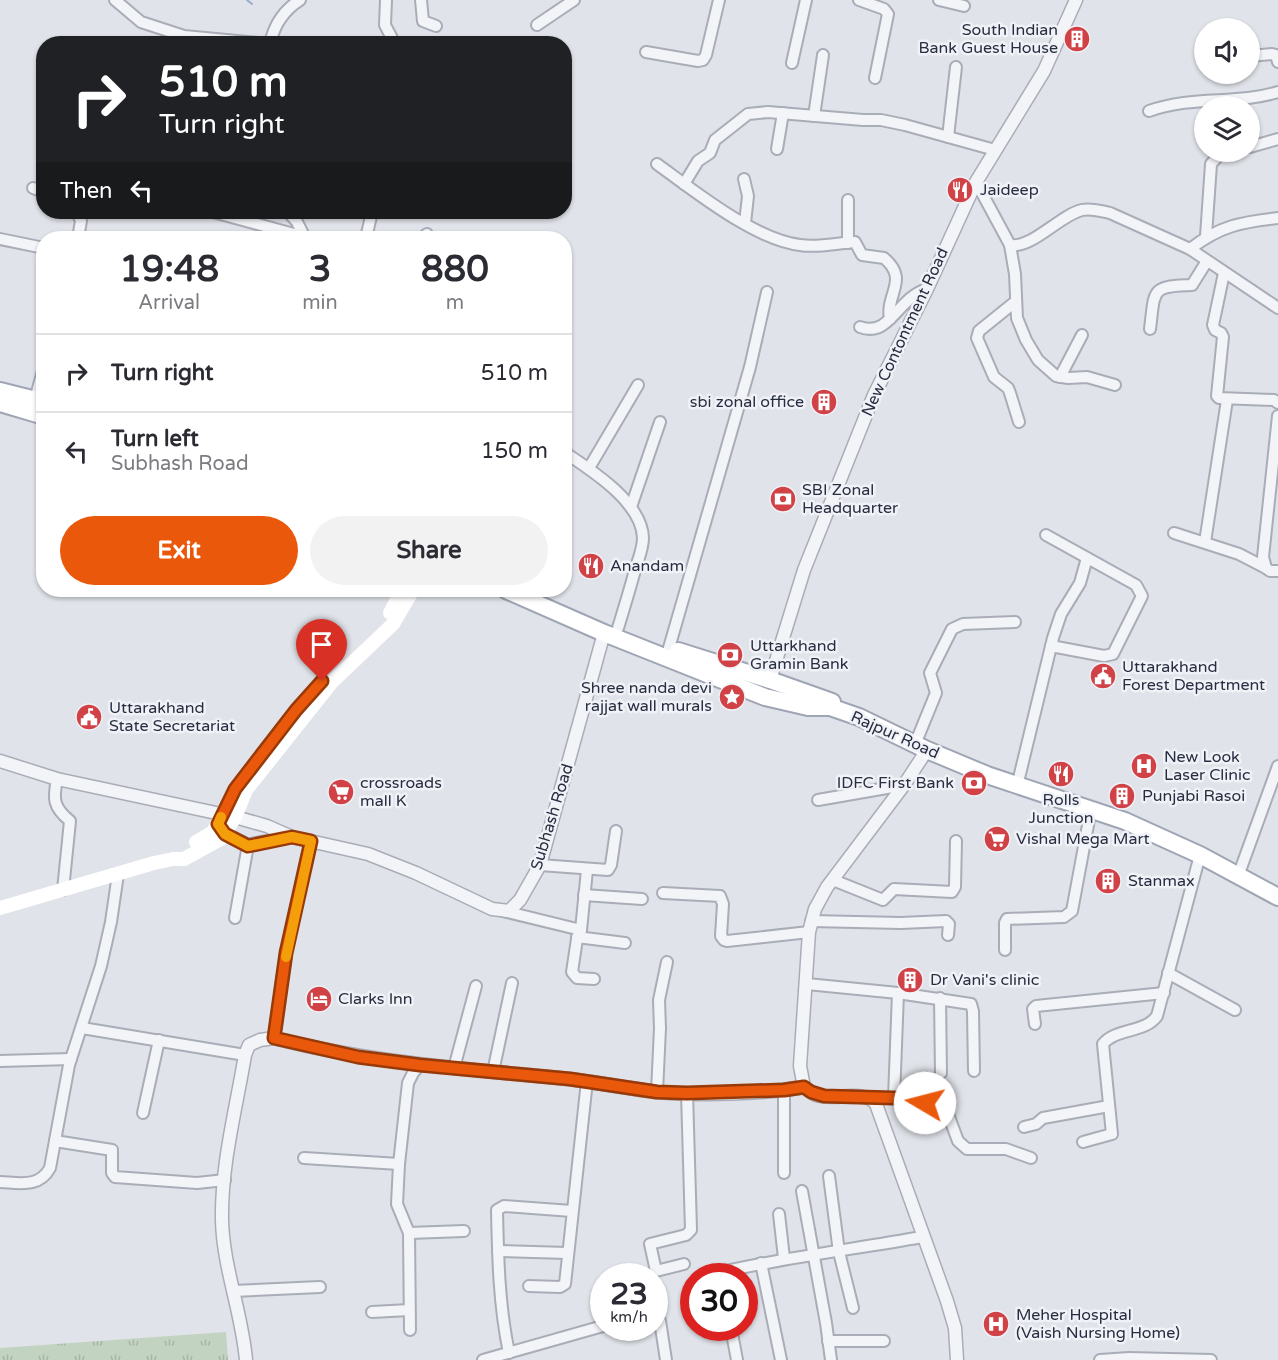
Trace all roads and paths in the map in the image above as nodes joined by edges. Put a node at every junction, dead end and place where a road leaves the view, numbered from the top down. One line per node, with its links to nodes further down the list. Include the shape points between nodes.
1 (115, 0): 14 (street, via 141,22)
2 (300, 0): 15 (street, via 280,18)
3 (386, 0): 16 (street, via 385,25)
4 (421, 0): 13 (street, via 423,21)
5 (574, 0): 12 (street)
6 (719, 0): 17 (street, via 703,60)
7 (806, 0): 21 (street)
8 (859, 0): 23 (street, via 888,14)
9 (939, 0): 11 (street)
10 (1076, 0): 32 (street, New Contontment Road, via 1056,49)
11 (964, 6)
12 (537, 25)
13 (436, 26)
14 (184, 36)
15 (271, 36)
16 (391, 36)
17 (646, 52)
18 (823, 55): 27 (street)
19 (1260, 55): 20 (street, via 1274,54)
20 (1278, 62)
21 (792, 63)
22 (956, 67): 28 (street)
23 (875, 78)
24 (1278, 92): 25 (street, via 1179,103)
25 (1149, 111)
26 (783, 113): 27 (street); 31 (street); 37 (street, via 748,114 715,140 710,153 698,162)
27 (813, 116): 28 (street, via 881,120)
28 (948, 137): 32 (street)
29 (1278, 140): 30 (street)
30 (1260, 144)
31 (777, 149)
32 (995, 150): 36 (street, New Contontment Road)
33 (1213, 162): 43 (street)
34 (657, 165): 37 (street)
35 (744, 180): 41 (street, via 748,203)
36 (976, 182): 45 (street); 51 (street, New Contontment Road)
37 (684, 184): 41 (street)
38 (848, 201): 47 (street)
39 (1278, 218): 43 (street, via 1237,223)
40 (238, 219): 42 (street)
41 (745, 223): 47 (street, via 795,245)
42 (280, 231)
43 (1206, 236): 48 (street)
44 (0, 239): 46 (street)
45 (1010, 245): 48 (street, via 1027,241 1082,210 1090,210 1110,213); 53 (street, via 1016,274)
46 (36, 246)
47 (855, 247): 55 (street, via 865,256 884,258 895,272)
48 (1190, 249): 49 (street)
49 (1208, 261): 50 (street); 57 (street, via 1192,285 1160,288 1154,298)
50 (1224, 273): 54 (street); 63 (street, via 1213,327 1223,337 1216,392 1219,398)
51 (927, 289): 55 (street, via 910,297); 88 (street, New Contontment Road, via 859,430 804,570)
52 (767, 292): 87 (street, via 750,367)
53 (1015, 302): 59 (street, via 1020,327 1033,354); 70 (street, via 979,331 977,338 994,377 1008,388)
54 (1278, 308)
55 (890, 319): 56 (street, via 877,329)
56 (860, 327)
57 (1150, 329)
58 (1082, 335): 59 (street)
59 (1060, 377): 61 (street, via 1087,377)
60 (638, 385): 72 (street)
61 (1115, 385)
62 (0, 391): 66 (main road)
63 (1227, 400): 65 (street, via 1274,400); 76 (street)
64 (0, 402): 67 (main road)
65 (1278, 404)
66 (36, 406)
67 (36, 407)
68 (1278, 416): 78 (street, via 1263,557)
69 (660, 422): 73 (street)
70 (1018, 422)
71 (572, 457): 72 (street)
72 (589, 468): 73 (street)
73 (631, 507): 85 (street, via 641,529 642,548)
74 (1174, 533): 76 (street)
75 (1046, 535): 77 (street)
76 (1205, 543): 78 (street)
77 (1088, 558): 86 (street, via 1080,583 1061,614); 86 (street, via 1136,585 1142,599 1113,654 1104,656)
78 (1266, 568): 79 (street)
79 (1278, 571)
80 (398, 597): 97 (main road, via 374,632 296,710 235,789)
81 (409, 597): 97 (main road, via 393,624 332,682)
82 (524, 597): 85 (main road, Rajpur Road)
83 (547, 597): 85 (main road, Rajpur Road)
84 (1015, 622): 89 (street, via 963,624 952,629 930,673 936,693)
85 (611, 630): 87 (main road, Rajpur Road); 88 (main road, Rajpur Road); 104 (street, Subhash Road)
86 (1051, 646): 92 (street)
87 (669, 648): 88 (main road, Rajpur Road)
88 (767, 682): 89 (main road, Rajpur Road, via 808,707 830,707)
89 (922, 743): 92 (main road, Rajpur Road); 94 (street); 96 (main road, Rajpur Road, via 987,775)
90 (0, 761): 93 (street)
91 (1278, 766): 105 (street)
92 (1019, 778): 105 (main road, Rajpur Road, via 1107,805)
93 (57, 779): 97 (street); 110 (street, via 53,798 70,821)
94 (904, 785): 95 (street); 108 (street)
95 (818, 800)
96 (1091, 809): 103 (main road, Rajpur Road); 122 (street, via 1072,911 1064,917 1007,919)
97 (225, 822): 99 (street, via 267,826); 102 (street); 107 (main road, via 222,838 184,859)
98 (616, 831): 106 (street, via 610,868)
99 (292, 837): 100 (street); 102 (street)
100 (311, 841): 116 (street, via 390,862); 135 (street, via 286,953)
101 (956, 841): 108 (street, via 952,892 894,889 883,900)
102 (248, 846): 117 (street)
103 (1200, 855): 113 (main road, Rajpur Road); 124 (street)
104 (540, 865): 106 (street); 116 (street, Subhash Road, via 516,905)
105 (1241, 868): 109 (main road, Rajpur Road)
106 (587, 870): 112 (street)
107 (118, 874): 110 (main road); 134 (street, via 111,922)
108 (833, 880): 118 (street, via 815,909)
109 (1278, 887)
110 (63, 890): 115 (main road)
111 (663, 893): 118 (street, via 720,896 721,936 727,941)
112 (584, 895): 114 (street); 119 (street)
113 (1278, 897)
114 (642, 899)
115 (0, 908)
116 (499, 910): 119 (street)
117 (235, 918)
118 (810, 927): 120 (street, via 946,921); 127 (street)
119 (579, 934): 121 (street); 125 (street, via 573,975)
120 (948, 935)
121 (625, 943)
122 (1005, 950)
123 (666, 962): 148 (street, via 659,1000)
124 (1168, 972): 130 (street); 132 (street)
125 (594, 979)
126 (512, 983): 143 (street)
127 (807, 984): 129 (street); 146 (street, via 799,1052)
128 (476, 986): 141 (street)
129 (898, 993): 131 (street); 151 (street)
130 (1164, 993): 133 (street, via 1036,1006); 152 (street, via 1154,1020 1103,1044)
131 (940, 998): 142 (street, via 968,1002 973,1007); 144 (street)
132 (1235, 1010)
133 (1035, 1024)
134 (82, 1028): 136 (street); 138 (street)
135 (274, 1038): 137 (street, via 249,1045); 140 (street, via 358,1057)
136 (159, 1040): 137 (street); 153 (street)
137 (245, 1055): 162 (street)
138 (71, 1059): 139 (street); 155 (street)
139 (0, 1061)
140 (420, 1065): 141 (street); 159 (street, via 408,1083)
141 (454, 1068): 143 (street)
142 (974, 1071)
143 (493, 1072): 145 (street)
144 (941, 1073)
145 (587, 1081): 148 (street); 165 (street)
146 (804, 1087): 147 (street); 150 (street, via 824,1096)
147 (784, 1090): 149 (street); 160 (street)
148 (657, 1092): 149 (street)
149 (687, 1093): 177 (street, via 691,1230 687,1235 650,1244 656,1271)
150 (870, 1098): 151 (street); 169 (street, via 876,1104)
151 (894, 1098): 158 (street, via 943,1109 958,1141 967,1149 1006,1149)
152 (1109, 1106): 154 (street, via 1043,1118); 156 (street, via 1112,1134)
153 (143, 1113)
154 (1024, 1127)
155 (55, 1141): 162 (street, via 110,1148 114,1153 115,1177 197,1183); 163 (street, via 46,1176 31,1184)
156 (1083, 1142)
157 (304, 1158): 159 (street)
158 (1031, 1158)
159 (399, 1164): 168 (street, via 397,1204)
160 (784, 1173)
161 (829, 1176): 171 (street)
162 (225, 1180): 180 (street, via 223,1231)
163 (0, 1182)
164 (802, 1191): 173 (street)
165 (572, 1211): 170 (street, via 500,1207); 172 (street)
166 (779, 1214): 174 (street)
167 (464, 1231): 168 (street)
168 (409, 1233): 182 (street)
169 (922, 1237): 171 (street); 197 (street, via 952,1319)
170 (498, 1251): 172 (street); 190 (street, via 502,1321)
171 (839, 1252): 173 (street); 181 (street)
172 (567, 1253): 178 (street, via 563,1286)
173 (812, 1255): 174 (street); 188 (street)
174 (784, 1258): 175 (street)
175 (761, 1263): 176 (street); 195 (street)
176 (758, 1264)
177 (680, 1265)
178 (529, 1286)
179 (320, 1287): 180 (street)
180 (233, 1291): 191 (street)
181 (853, 1308)
182 (409, 1310): 183 (street); 184 (street)
183 (372, 1312)
184 (410, 1330)
185 (590, 1330): 190 (street)
186 (663, 1341): 193 (street)
187 (733, 1341): 194 (street)
188 (828, 1341): 189 (street); 196 (street)
189 (884, 1341)
190 (509, 1353): 192 (street)
191 (246, 1360)
192 (483, 1360)
193 (666, 1360)
194 (737, 1360)
195 (781, 1360)
196 (831, 1360)
197 (957, 1360)
198 (1100, 1360): 199 (street)
199 (1211, 1360)

